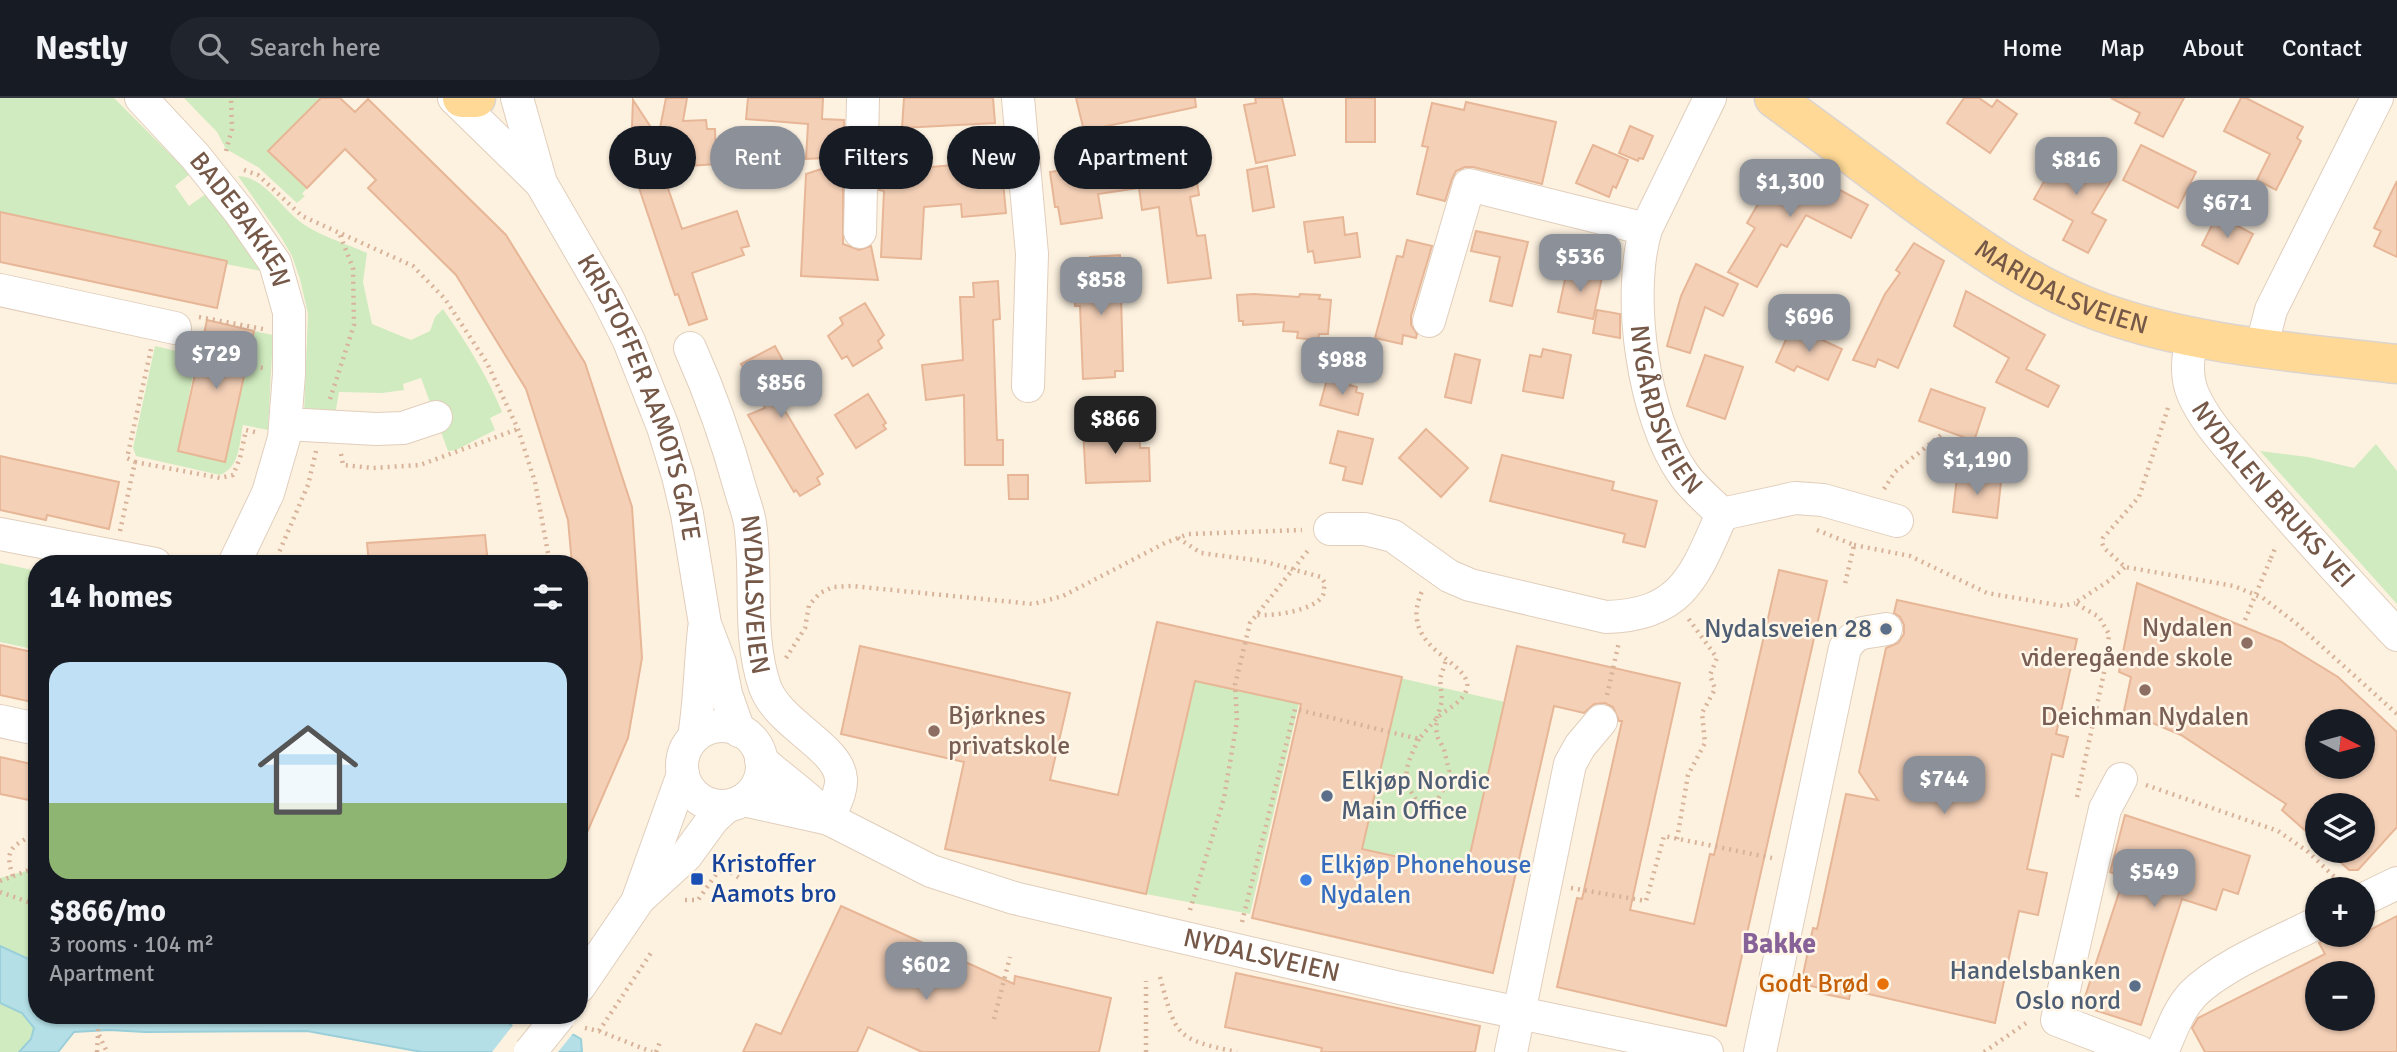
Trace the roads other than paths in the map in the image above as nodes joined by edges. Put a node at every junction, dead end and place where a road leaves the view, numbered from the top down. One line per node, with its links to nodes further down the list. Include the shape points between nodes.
1 (141, 98): 23 (street, BADEBAKKEN, via 195,156 275,263 289,312)
2 (454, 98): 11 (street, KRISTOFFER AAMOTS GATE)
3 (462, 98): 4 (main road)
4 (476, 98)
5 (517, 98): 11 (street, KRISTOFFER AAMOTS GATE)
6 (863, 98): 13 (street)
7 (1018, 98): 21 (street, via 1032,254)
8 (1710, 98): 12 (street, NYGÅRDSVEIEN)
9 (1774, 98): 17 (main road, MARIDALSVEIEN, via 1944,224 2018,272 2100,312)
10 (2377, 98): 19 (street, via 2271,310)
11 (541, 183): 30 (street, KRISTOFFER AAMOTS GATE, via 629,341 659,416 678,476)
12 (1646, 229): 15 (street, via 1469,185); 24 (street, NYGÅRDSVEIEN, via 1636,280 1645,369 1674,459 1685,477)
13 (860, 232)
14 (0, 290): 16 (street)
15 (1429, 321)
16 (166, 326)
17 (2192, 337): 19 (main road, MARIDALSVEIEN); 32 (street, NYDALEN BRUKS VEI, via 2189,378 2207,420 2293,523)
18 (690, 348): 42 (street, NYDALSVEIEN, via 727,443 750,524 757,650 766,690 791,723 838,765 839,792)
19 (2261, 348): 20 (main road, MARIDALSVEIEN)
20 (2397, 364)
21 (1028, 386)
22 (436, 417): 23 (street, via 403,428)
23 (285, 431): 29 (street, BADEBAKKEN, via 268,493)
24 (1722, 514): 25 (street, via 1795,498 1824,500); 26 (street, via 1695,573 1675,596 1627,617 1606,617 1471,585 1449,576 1393,536 1364,529)
25 (1883, 517)
26 (1324, 529)
27 (0, 534): 28 (street)
28 (109, 555)
29 (238, 555)
30 (705, 624): 36 (street, KRISTOFFER AAMOTS GATE); 37 (street, KRISTOFFER AAMOTS GATE)
31 (1886, 629): 53 (street, via 1863,631 1846,648)
32 (2397, 635)
33 (0, 720): 35 (street)
34 (1601, 721): 48 (street, via 1570,764)
35 (28, 727)
36 (739, 731): 37 (street, via 716,727); 38 (street, via 754,743)
37 (694, 737): 39 (street, via 684,754)
38 (761, 760): 41 (street, via 758,783); 42 (street, NYDALSVEIEN)
39 (682, 774): 41 (street, via 694,795 715,806); 45 (street)
40 (2121, 779): 54 (street, via 2105,809 2057,1020)
41 (735, 803): 42 (street, NYDALSVEIEN); 45 (street, via 713,819 686,856)
42 (829, 819): 48 (street, NYDALSVEIEN, via 931,870 1004,895)
43 (2397, 883): 44 (street)
44 (2375, 894)
45 (637, 902): 47 (street)
46 (2305, 929): 55 (street, via 2221,973 2193,994)
47 (588, 974)
48 (1520, 1013): 51 (street); 52 (street, NYDALSVEIEN)
49 (553, 1024): 50 (street, bridge)
50 (530, 1052)
51 (1511, 1052)
52 (1707, 1052)
53 (1759, 1052)
54 (2140, 1052)
55 (2162, 1052)

